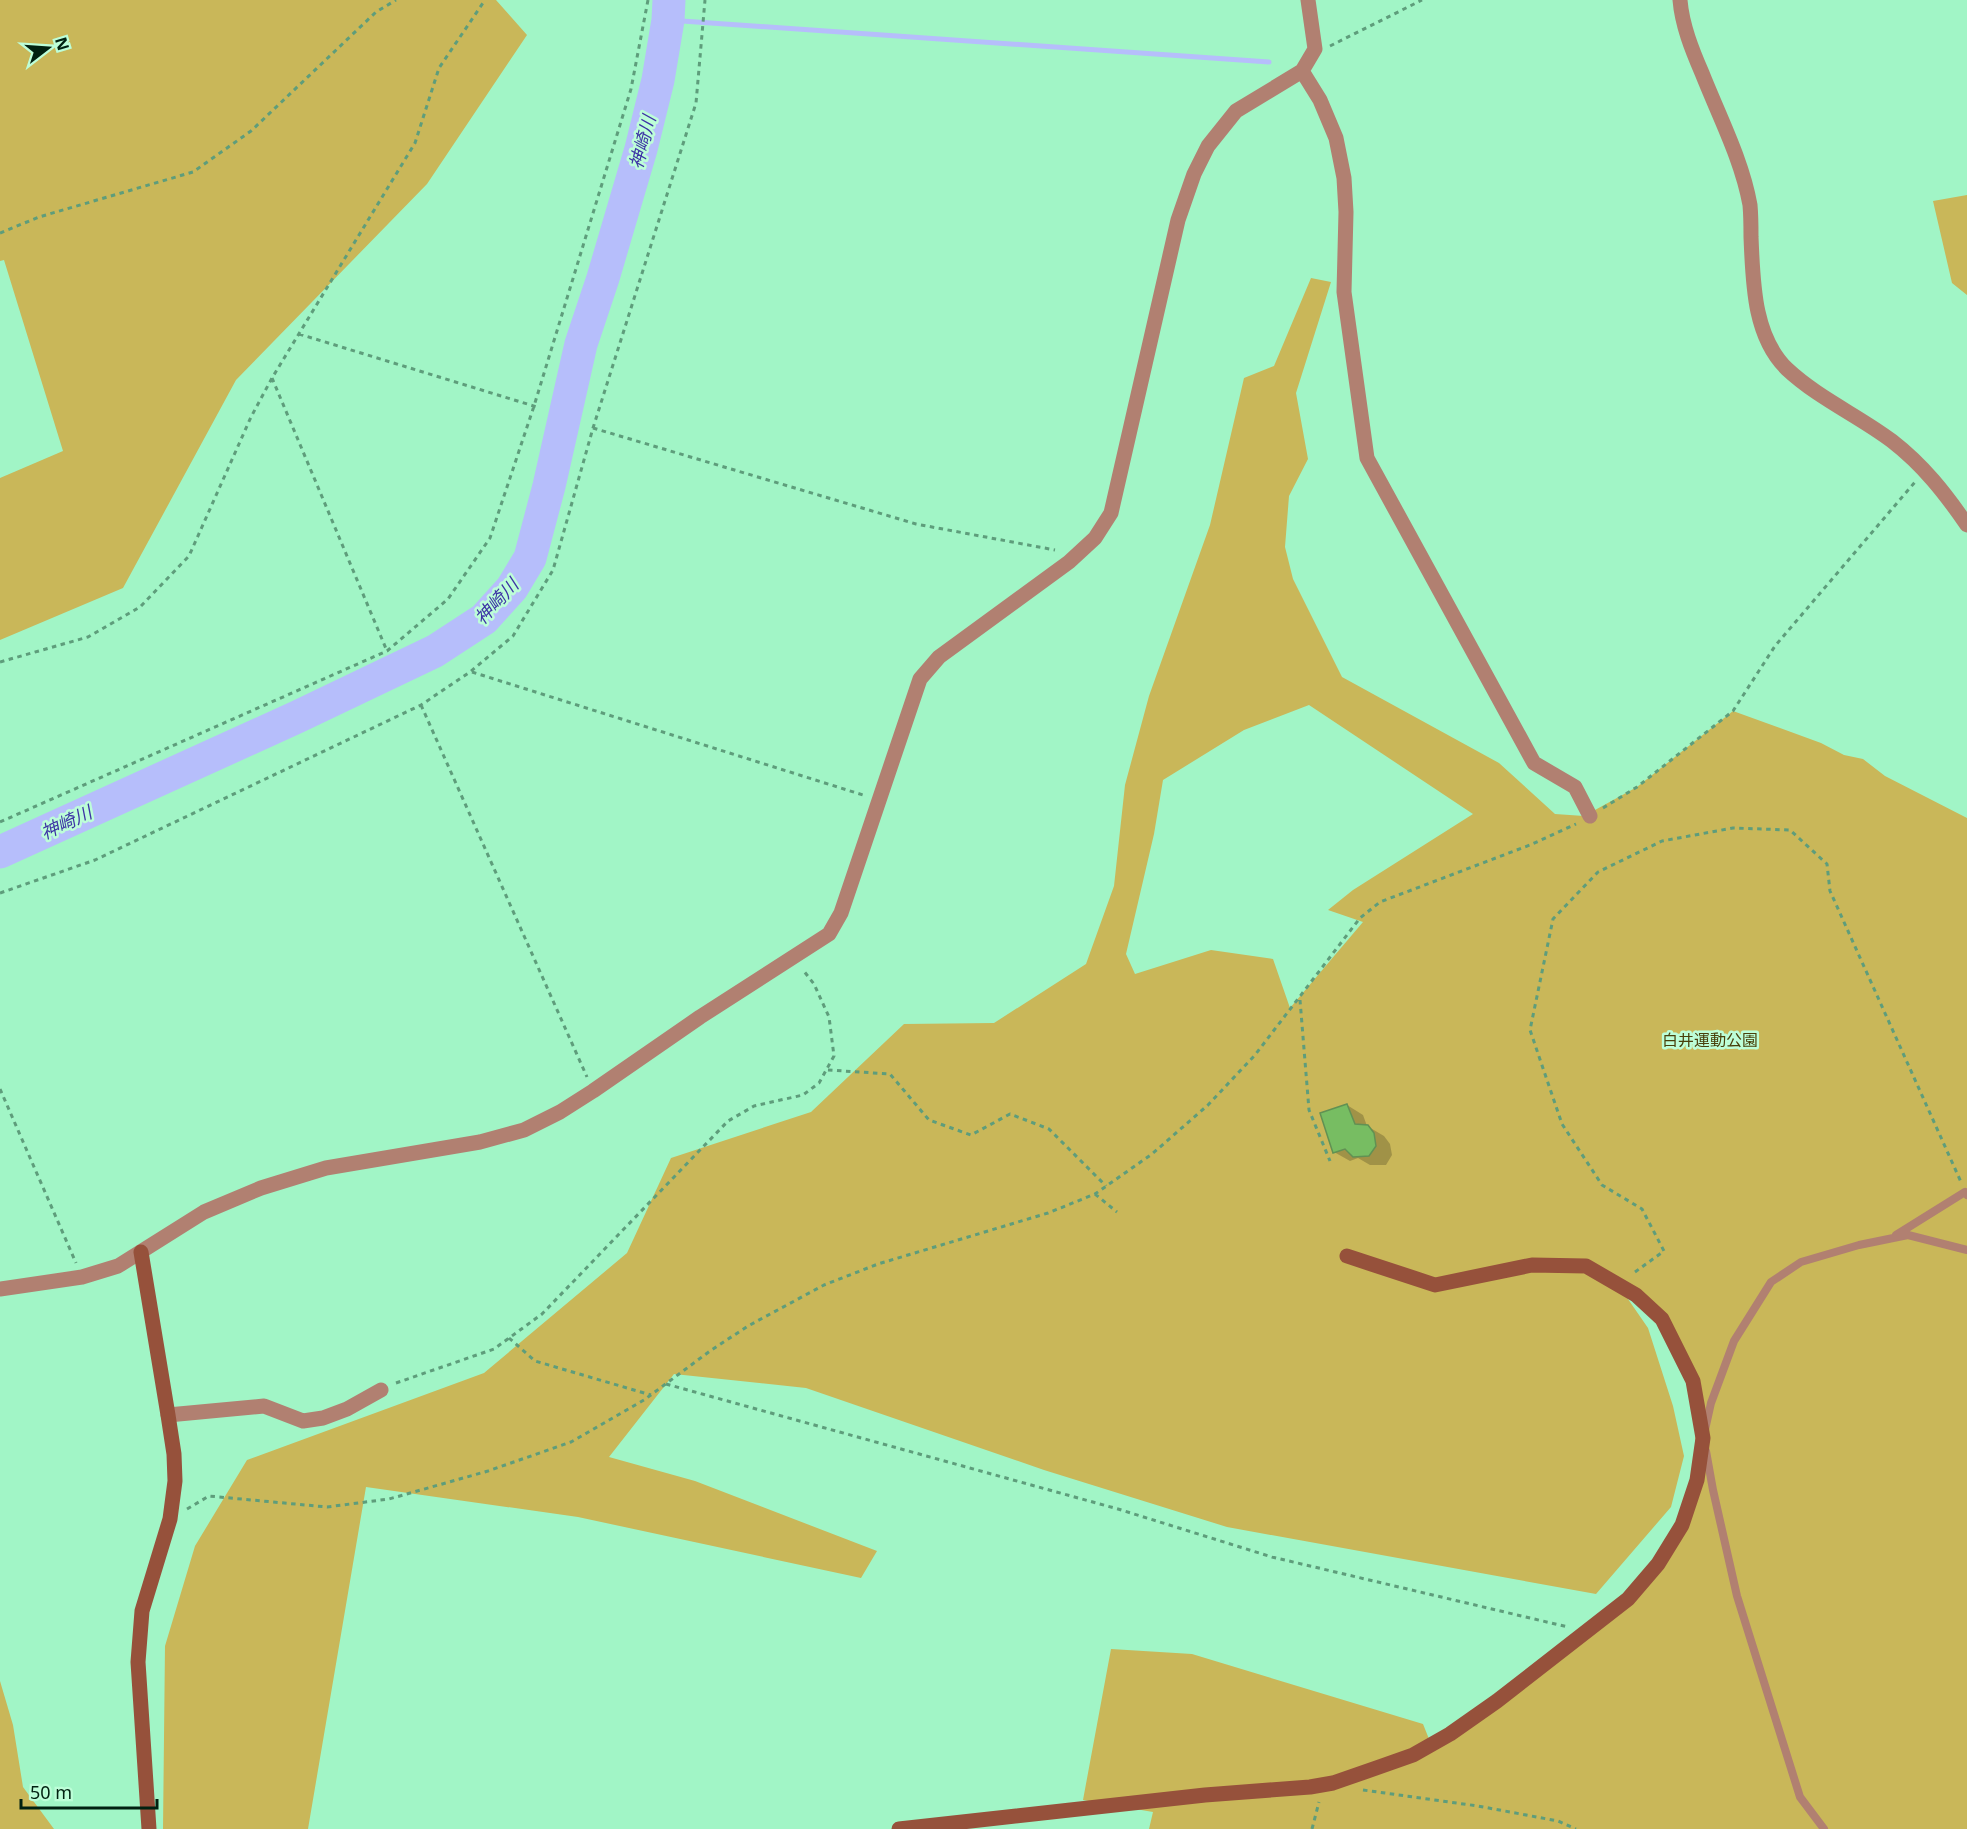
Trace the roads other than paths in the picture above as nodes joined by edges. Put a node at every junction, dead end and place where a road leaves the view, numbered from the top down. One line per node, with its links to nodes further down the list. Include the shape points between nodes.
1 (1308, 0): 3 (street, via 1316,49)
2 (1680, 0): 4 (street, via 1695,57 1737,161 1750,206 1753,286 1771,348 1786,368 1892,441 1925,470)
3 (1302, 71): 5 (street, via 1336,138 1344,178 1344,292 1367,458 1534,763 1575,787); 9 (street, via 1236,111 1208,146 1178,220 1111,513 1095,538 1069,562 939,657 920,679 841,913 829,934 593,1091 524,1130 480,1142 326,1168 261,1188 204,1212)
4 (1967, 525)
5 (1590, 816)
6 (1966, 1194): 7 (lane)
7 (1890, 1238): 8 (lane, via 1908,1235); 14 (lane, via 1801,1263 1771,1282 1734,1341 1711,1403)
8 (1967, 1250)
9 (141, 1252): 11 (street, via 118,1266 82,1277); 13 (street)
10 (1347, 1256): 14 (street, via 1435,1285 1532,1265 1586,1266 1636,1295 1662,1319 1693,1381)
11 (0, 1289)
12 (381, 1390): 13 (street, via 347,1409 303,1421 264,1406)
13 (168, 1415): 15 (street, via 175,1481 170,1519 142,1611 138,1662)
14 (1703, 1438): 16 (street, via 1697,1480 1682,1526 1658,1564 1628,1599 1497,1701 1413,1755 1324,1785); 17 (lane, via 1737,1596 1800,1797)
15 (149, 1829)
16 (899, 1829)
17 (1824, 1829)

